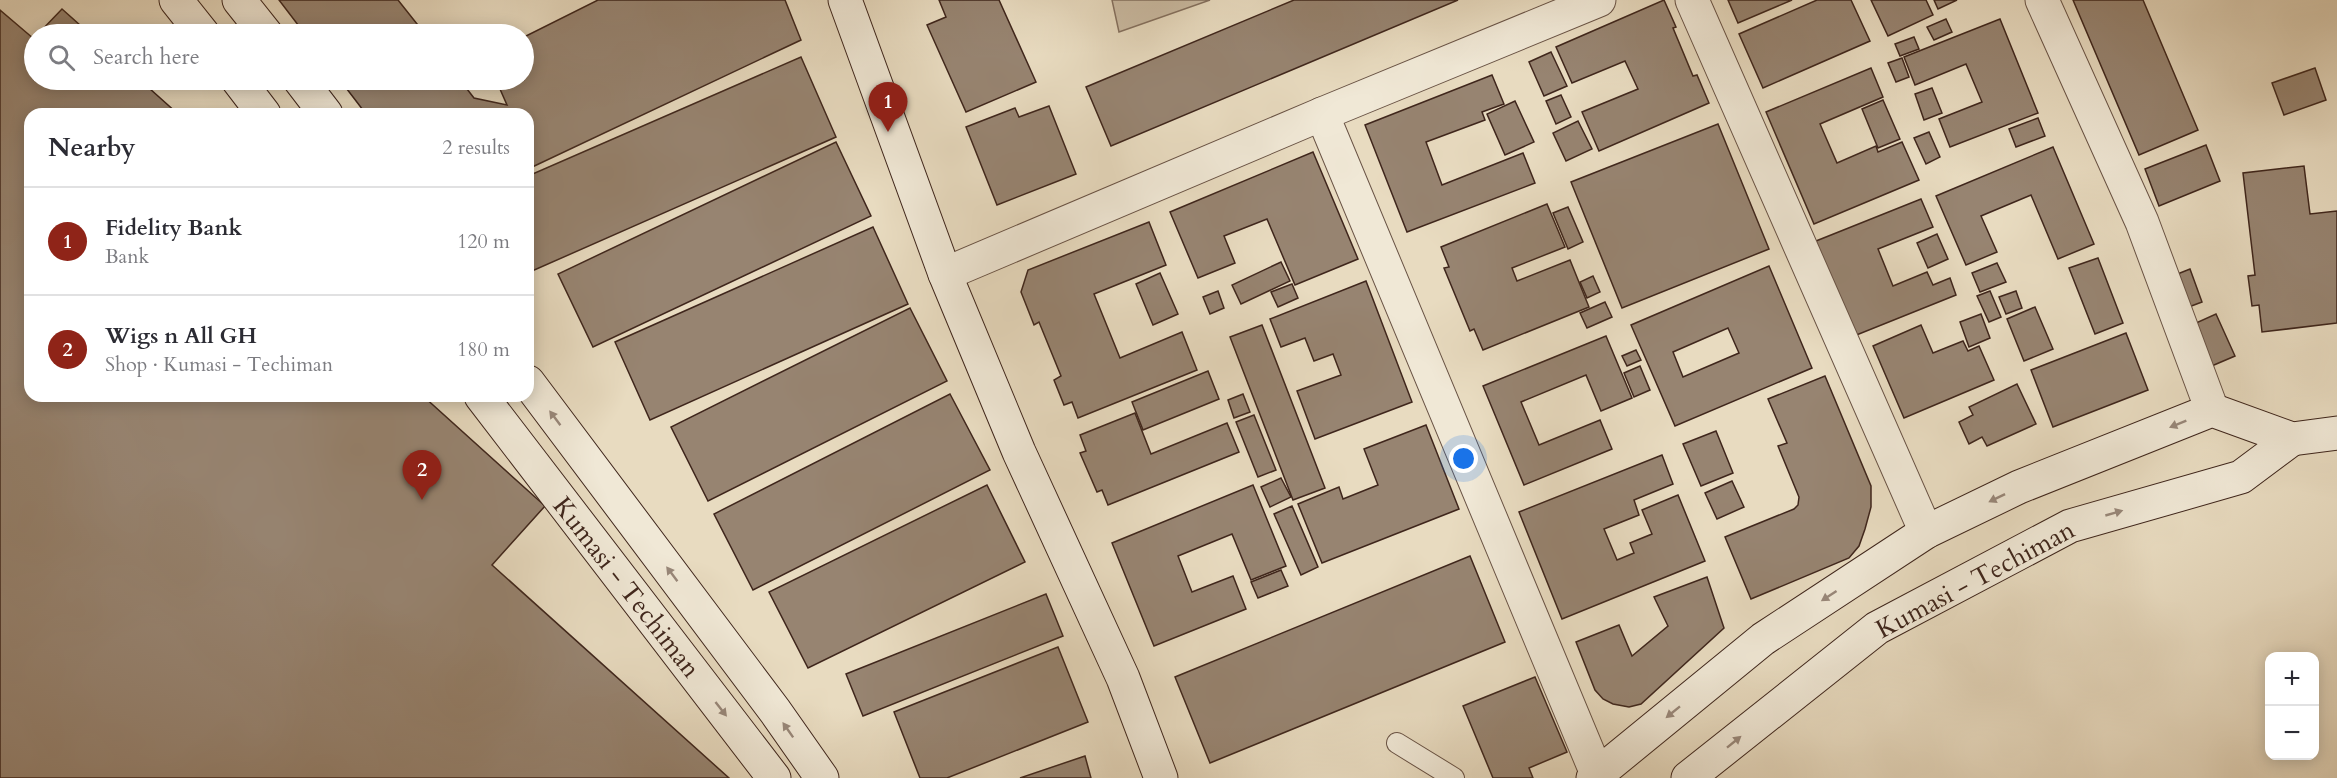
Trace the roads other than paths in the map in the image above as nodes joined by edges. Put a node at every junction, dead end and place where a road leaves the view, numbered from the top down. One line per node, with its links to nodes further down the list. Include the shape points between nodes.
1 (177, 0): 7 (street)
2 (239, 0): 8 (street)
3 (844, 0): 14 (street)
4 (1599, 0): 13 (street)
5 (1692, 0): 20 (street)
6 (2042, 0): 17 (street, via 2142,222)
7 (195, 24)
8 (258, 24)
9 (246, 90): 11 (street)
10 (308, 90): 12 (street)
11 (259, 108)
12 (321, 108)
13 (1322, 114): 14 (street); 22 (street)
14 (945, 274): 25 (street, via 1019,452 1123,678)
15 (534, 390): 24 (street, one-way to 15)
16 (486, 402): 23 (street, Kumasi - Techiman, one-way to 23)
17 (2212, 410): 19 (street); 20 (street, one-way to 20, via 2019,487)
18 (2337, 433): 19 (street)
19 (2292, 439): 27 (street, Kumasi - Techiman, one-way to 19, via 1876,628 2070,526 2241,477)
20 (1926, 532): 22 (street, one-way to 22, via 1763,639)
21 (1397, 743): 26 (lane)
22 (1595, 776)
23 (774, 778)
24 (822, 778)
25 (1161, 778)
26 (1454, 778)
27 (1688, 778)

